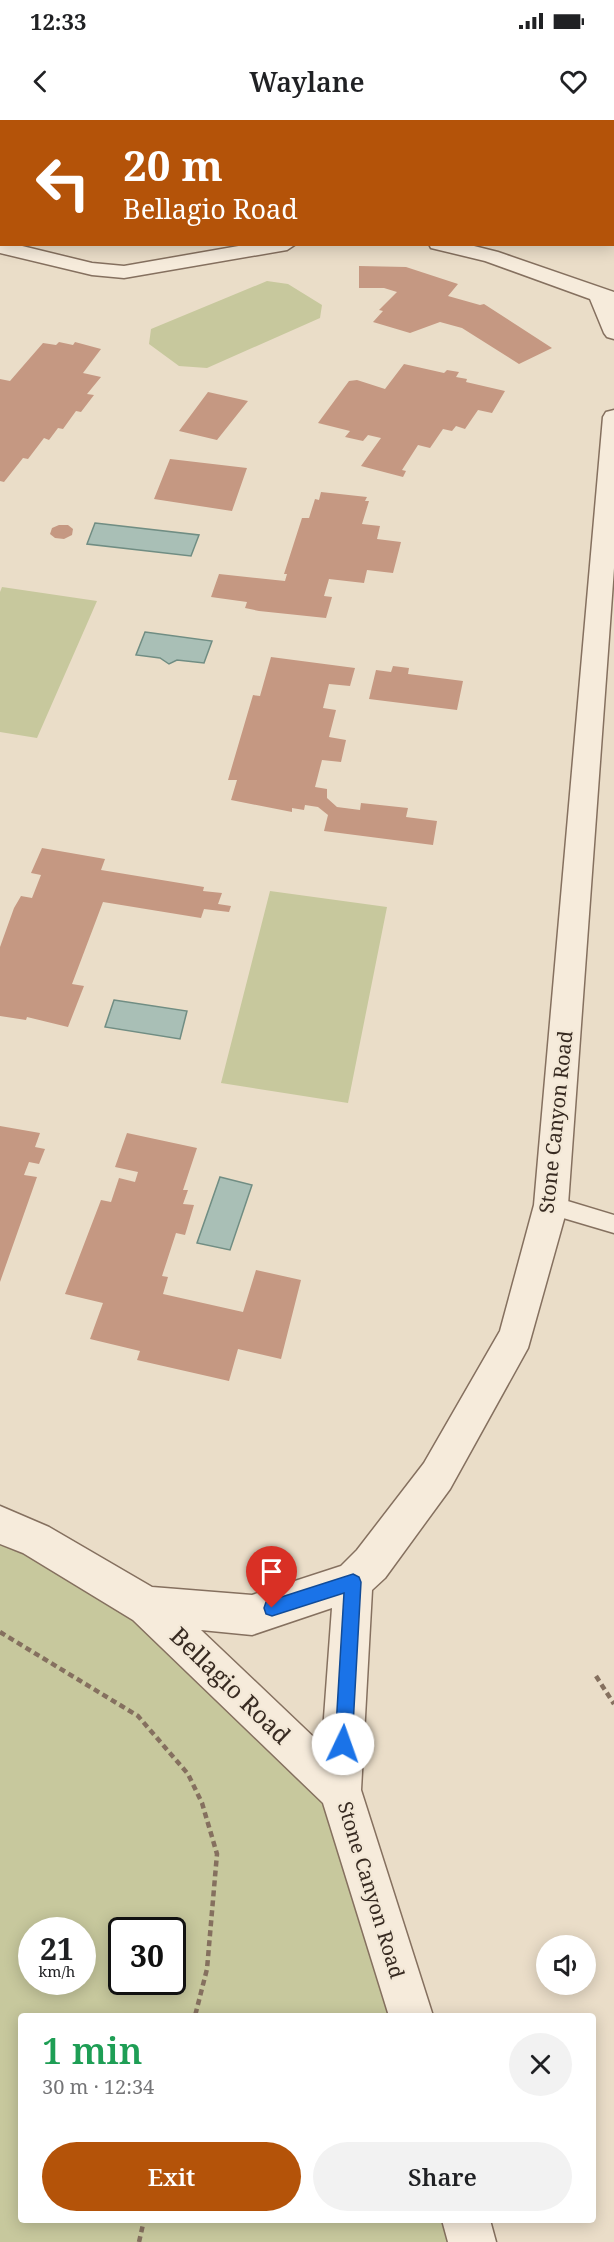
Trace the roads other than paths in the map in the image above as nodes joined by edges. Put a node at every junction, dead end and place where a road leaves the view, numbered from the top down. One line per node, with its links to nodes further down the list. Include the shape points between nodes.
1 (275, 246): 3 (street, via 124,272 92,269)
2 (447, 246): 4 (street, via 491,256)
3 (0, 247)
4 (606, 297): 5 (street)
5 (614, 333)
6 (614, 417): 7 (street, Stone Canyon Road)
7 (551, 1205): 8 (lane); 10 (street, Stone Canyon Road, via 516,1336 437,1476)
8 (614, 1224)
9 (0, 1525): 11 (street, Bellagio Road, via 36,1540)
10 (353, 1582): 11 (street, Bellagio Road, via 252,1615); 12 (street, Stone Canyon Road)
11 (147, 1606): 12 (street, Bellagio Road)
12 (340, 1790): 13 (street, Stone Canyon Road)
13 (410, 2013)
14 (467, 2223): 15 (street)
15 (472, 2242)

